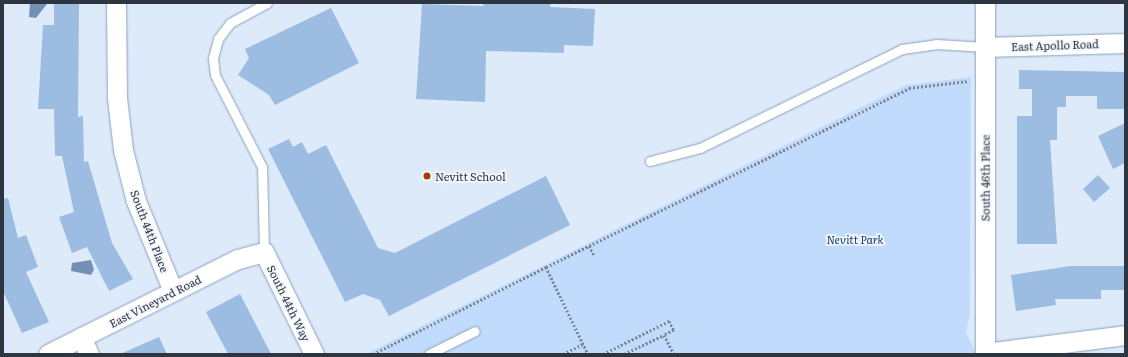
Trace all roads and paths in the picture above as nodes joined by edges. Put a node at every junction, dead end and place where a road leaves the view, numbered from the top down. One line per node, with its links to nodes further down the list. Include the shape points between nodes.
1 (116, 3): 12 (street, South 44th Place, via 117,98 123,150 136,201)
2 (267, 3): 9 (lane, via 230,23 218,39 213,58 215,75 262,167)
3 (985, 3): 5 (street, South 46th Place)
4 (1125, 43): 5 (street, East Apollo Road)
5 (985, 47): 7 (lane, via 936,44 902,49 700,148); 18 (street, South 46th Place)
6 (968, 81): 8 (path, via 909,88)
7 (650, 161)
8 (589, 246): 10 (path); 11 (path)
9 (264, 252): 12 (street, East Vineyard Road, via 238,259); 20 (street, South 44th Way)
10 (594, 255)
11 (546, 267): 16 (path); 21 (path)
12 (173, 292): 17 (street, East Vineyard Road)
13 (475, 331): 22 (lane)
14 (664, 335): 25 (path, via 674,330 669,321); 26 (path); 27 (path)
15 (1125, 335): 18 (street)
16 (583, 344): 23 (path); 24 (path)
17 (85, 346): 19 (street, East Vineyard Road)
18 (985, 353)
19 (48, 354)
20 (314, 354)
21 (373, 354)
22 (429, 354)
23 (563, 354)
24 (588, 354)
25 (603, 354)
26 (624, 354)
27 (674, 354)

